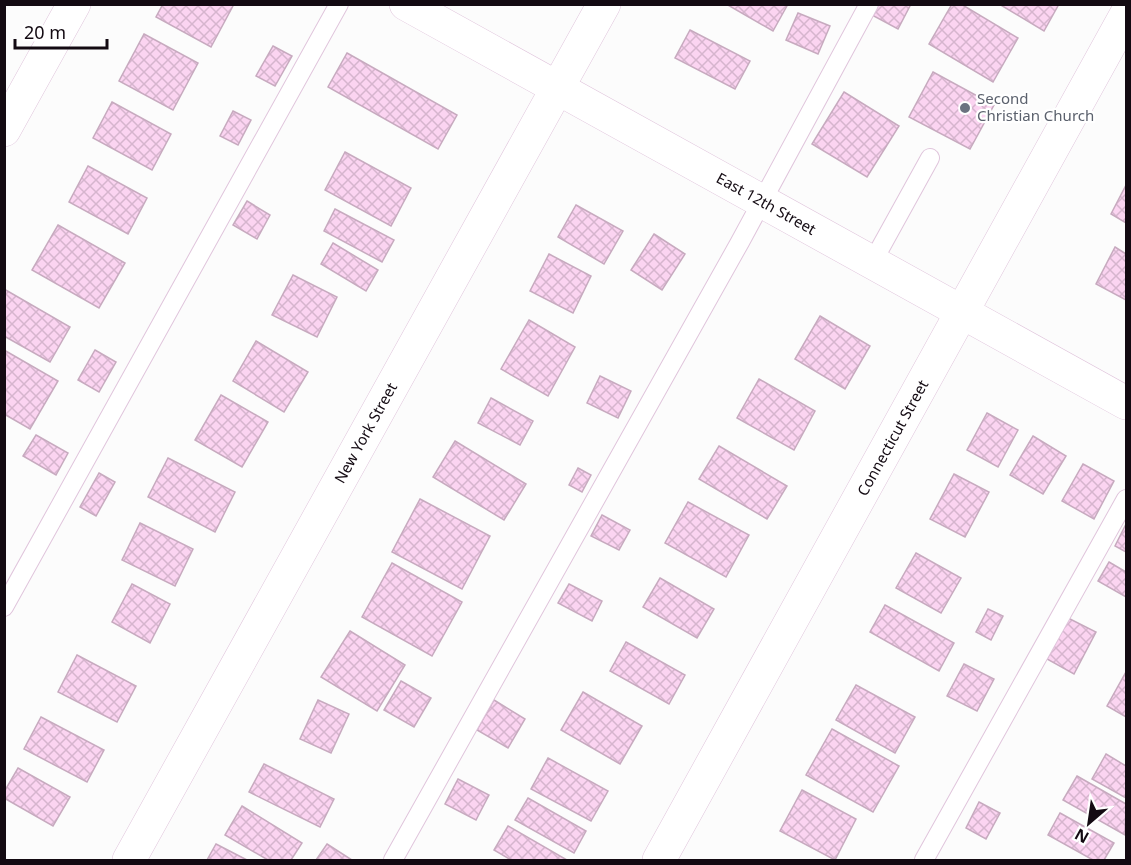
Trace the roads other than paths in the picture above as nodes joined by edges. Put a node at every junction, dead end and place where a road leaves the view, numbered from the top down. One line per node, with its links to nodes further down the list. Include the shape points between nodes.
1 (74, 4): 8 (street)
2 (339, 4): 15 (lane)
3 (406, 4): 7 (street, East 12th Street)
4 (604, 4): 7 (street, New York Street)
5 (869, 4): 10 (lane)
6 (1126, 15): 12 (street, Connecticut Street)
7 (557, 89): 10 (street, East 12th Street); 16 (street, New York Street)
8 (4, 130)
9 (930, 158): 11 (lane)
10 (761, 202): 11 (street, East 12th Street); 17 (lane)
11 (872, 263): 12 (street, East 12th Street)
12 (962, 313): 13 (street, East 12th Street); 18 (street, Connecticut Street)
13 (1126, 404)
14 (1126, 499): 19 (lane)
15 (4, 607)
16 (129, 861)
17 (393, 861)
18 (659, 861)
19 (924, 861)

